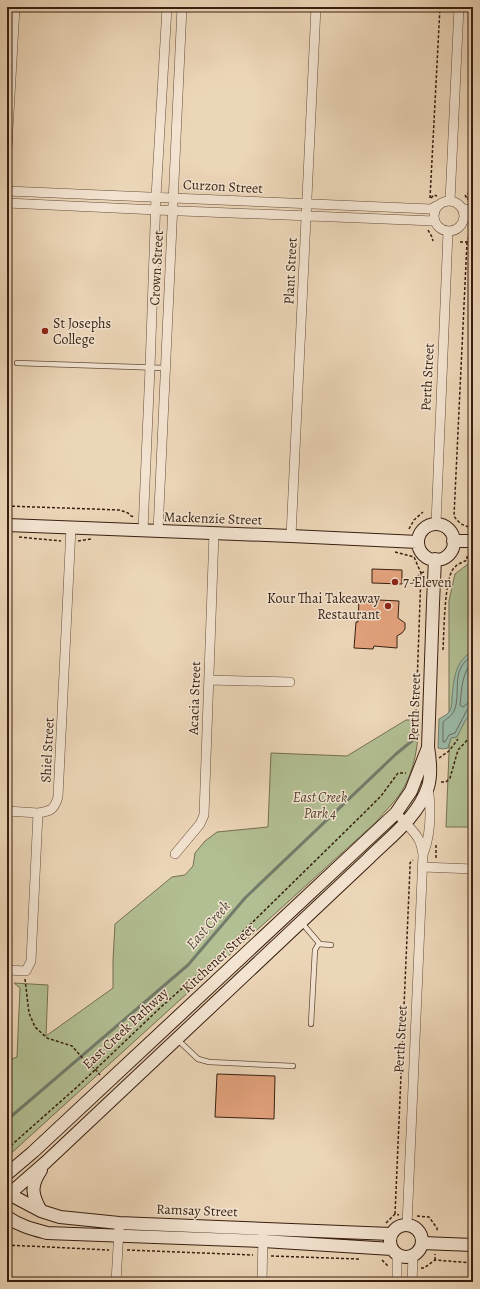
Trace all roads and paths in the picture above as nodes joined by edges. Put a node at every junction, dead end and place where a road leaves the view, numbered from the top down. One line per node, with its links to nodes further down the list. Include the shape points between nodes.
1 (15, 7): 8 (street)
2 (167, 7): 12 (street, Crown Street)
3 (182, 7): 13 (street, Crown Street)
4 (316, 7): 20 (street, Plant Street)
5 (440, 7): 14 (path)
6 (459, 7): 16 (street)
7 (473, 108): 17 (path)
8 (7, 149)
9 (7, 191): 12 (street, Curzon Street)
10 (437, 196): 14 (path)
11 (465, 196): 17 (path)
12 (156, 197): 13 (street, Curzon Street); 23 (street, Crown Street)
13 (174, 198): 20 (street, Curzon Street); 24 (street, Crown Street)
14 (431, 198): 15 (path)
15 (428, 200)
16 (450, 200): 21 (street); 22 (street)
17 (468, 200): 19 (path)
18 (7, 203): 23 (street, Curzon Street)
19 (473, 203)
20 (307, 204): 21 (street, Curzon Street, via 431,209); 26 (street, Plant Street)
21 (436, 206): 27 (street)
22 (462, 208): 25 (street); 28 (street)
23 (157, 210): 24 (street, Curzon Street); 37 (street, Crown Street)
24 (173, 210): 26 (street, Curzon Street); 38 (street, Crown Street)
25 (473, 211)
26 (307, 215): 27 (street, Curzon Street); 52 (street, Plant Street)
27 (434, 221): 32 (street, via 439,228)
28 (462, 223): 29 (street); 32 (street, via 458,229)
29 (473, 223)
30 (425, 228): 33 (path, via 431,233)
31 (473, 229): 35 (path, via 472,236 469,236)
32 (448, 232): 44 (street, Perth Street)
33 (433, 241)
34 (460, 242): 35 (path)
35 (467, 242): 46 (path, via 454,516 466,527)
36 (17, 363): 37 (lane)
37 (150, 368): 38 (lane); 41 (street, Crown Street)
38 (165, 368): 42 (street, Crown Street)
39 (7, 506): 41 (path, via 120,510 131,516)
40 (423, 512): 48 (path)
41 (143, 517): 49 (street, Crown Street)
42 (159, 518): 43 (path); 50 (street, Crown Street)
43 (176, 519)
44 (436, 524): 53 (main road, via 449,530); 55 (main road, via 423,529)
45 (7, 525): 47 (main road, Mackenzie Street)
46 (473, 527)
47 (71, 528): 49 (main road, Mackenzie Street); 71 (street, Shiel Street, via 58,797 56,805 49,811)
48 (409, 529)
49 (142, 530): 50 (main road, Mackenzie Street)
50 (158, 531): 51 (main road, Mackenzie Street)
51 (214, 533): 52 (main road, Mackenzie Street); 62 (street, Acacia Street)
52 (291, 536): 55 (main road, Mackenzie Street)
53 (453, 541): 54 (main road); 57 (main road, via 452,549 447,556)
54 (473, 541)
55 (418, 542): 57 (main road, via 425,556)
56 (473, 554): 61 (path, via 467,555 467,560 454,567 451,573 445,601)
57 (435, 559): 64 (main road, Perth Street)
58 (424, 572): 59 (path)
59 (421, 574): 60 (path, via 413,583); 64 (path, via 416,713)
60 (407, 583)
61 (443, 653)
62 (209, 680): 63 (street); 73 (street, Acacia Street, via 204,815 200,824)
63 (290, 682)
64 (425, 721): 68 (main road, Perth Street, via 430,760)
65 (473, 734): 68 (path, East Creek Pathway, via 458,750 450,778 446,782)
66 (458, 739): 67 (path, via 449,751)
67 (437, 759)
68 (425, 781): 70 (main road, Kitchener Street, via 410,792); 72 (main road, via 421,802); 74 (street, Perth Street, via 430,799 428,842); 86 (path, East Creek Pathway, via 404,772 398,773 360,818 214,960)
69 (7, 811): 71 (street)
70 (396, 812): 72 (street, Perth Street); 87 (main road, Kitchener Street)
71 (38, 813): 82 (street, via 31,960)
72 (405, 823): 74 (street, Perth Street, via 418,836); 78 (main road)
73 (175, 854)
74 (423, 855): 76 (street, Perth Street)
75 (413, 860): 94 (path, via 410,863)
76 (423, 867): 77 (street); 96 (street, Perth Street)
77 (473, 869)
78 (301, 921): 79 (lane); 84 (main road)
79 (319, 944): 80 (lane); 83 (lane, via 315,950)
80 (331, 945)
81 (7, 970): 82 (street)
82 (26, 971): 86 (path, via 29,1013 35,1027 48,1038 72,1046)
83 (311, 1024)
84 (176, 1038): 85 (lane, via 198,1059 209,1062); 88 (main road)
85 (293, 1066)
86 (95, 1069): 89 (path, East Creek Pathway)
87 (106, 1084): 88 (main road); 91 (main road, Kitchener Street)
88 (116, 1095): 90 (main road)
89 (7, 1149)
90 (46, 1162): 92 (main road); 93 (main road, via 35,1178 33,1187)
91 (7, 1174)
92 (8, 1194): 93 (main road, Ramsay Street)
93 (41, 1211): 97 (main road, Ramsay Street, via 60,1217)
94 (395, 1214): 96 (path); 99 (path)
95 (7, 1216): 100 (main road, Ramsay Street, via 23,1226 47,1233)
96 (407, 1220): 99 (main road, via 396,1228); 102 (main road, via 420,1232); 103 (path, via 429,1217 437,1228)
97 (119, 1223): 98 (main road, Ramsay Street); 100 (street)
98 (264, 1228): 99 (main road, Ramsay Street); 101 (street)
99 (388, 1229): 107 (main road)
100 (118, 1236): 101 (main road, Ramsay Street); 106 (street)
101 (263, 1241): 107 (main road, Ramsay Street); 108 (street)
102 (422, 1243): 103 (main road); 111 (main road)
103 (436, 1244): 105 (main road); 110 (path)
104 (7, 1245): 106 (path)
105 (473, 1245)
106 (118, 1250): 108 (path); 113 (street)
107 (394, 1252): 111 (main road, Ramsay Street); 115 (street)
108 (263, 1256): 109 (path); 114 (street)
109 (362, 1259)
110 (435, 1260): 111 (path, via 424,1268); 112 (path)
111 (413, 1262): 116 (street)
112 (473, 1263)
113 (116, 1282)
114 (262, 1282)
115 (397, 1282)
116 (412, 1282)

